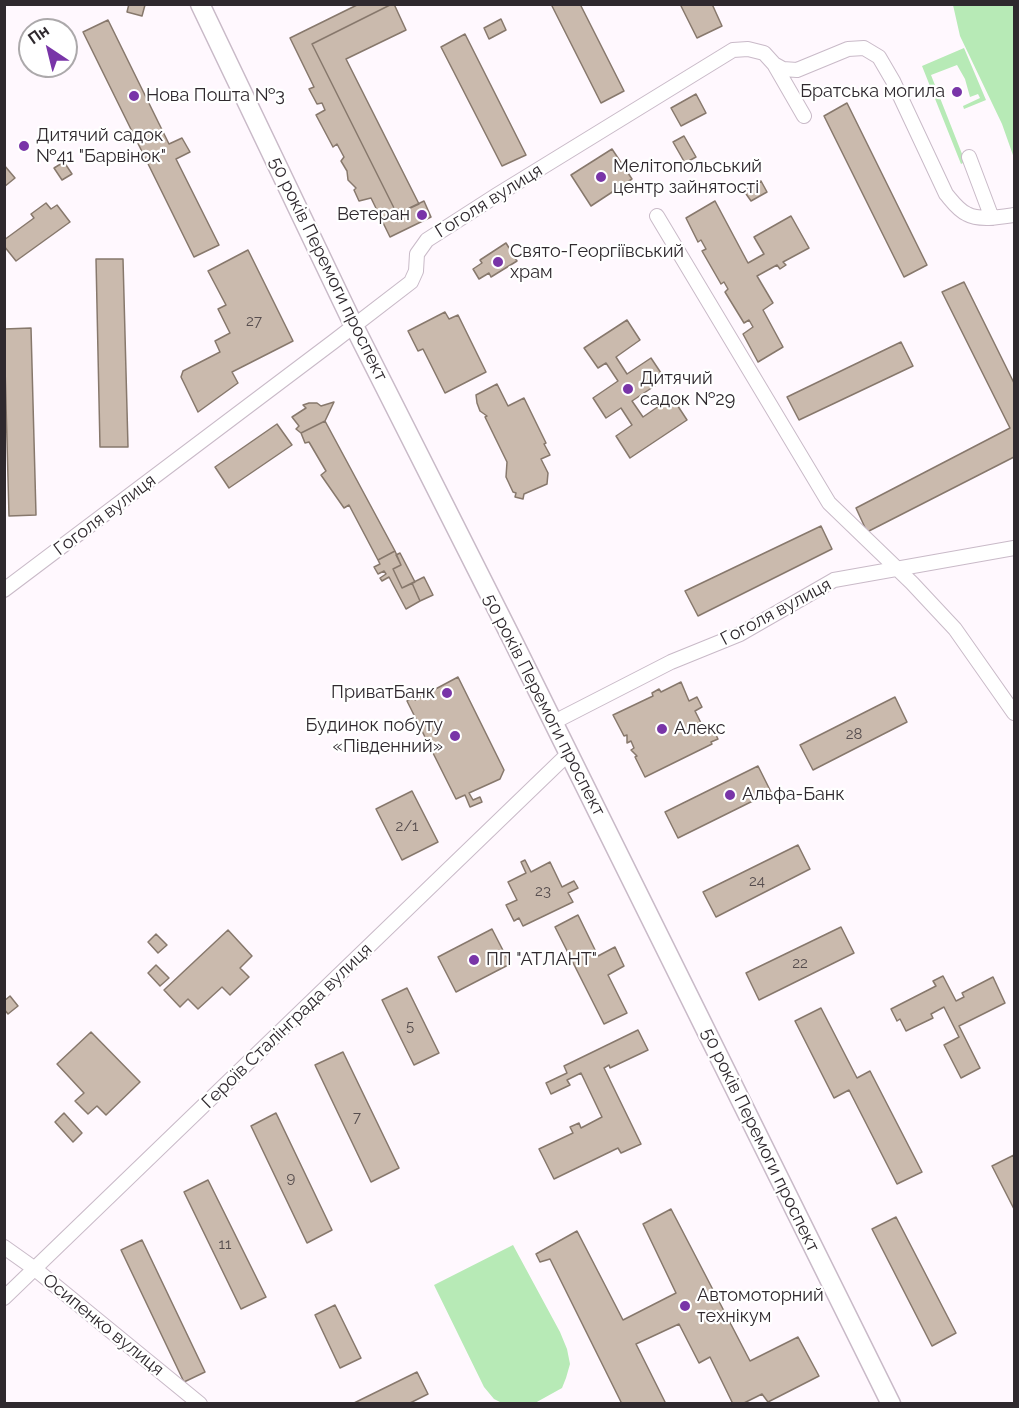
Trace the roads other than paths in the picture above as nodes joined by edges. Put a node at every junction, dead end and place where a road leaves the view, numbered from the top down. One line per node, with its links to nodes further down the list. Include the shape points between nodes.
1 (200, 4): 8 (main road, 50 років Перемоги проспект)
2 (774, 64): 3 (street); 7 (street, Гоголя вулиця, via 797,70 848,49 864,48 879,57 945,194 968,215); 8 (street, Гоголя вулиця, via 764,53 734,50 479,206 427,240 417,254 411,282)
3 (804, 116)
4 (969, 157): 7 (street)
5 (1014, 215): 7 (street)
6 (657, 216): 10 (street, via 822,494)
7 (992, 218)
8 (354, 326): 11 (street, Гоголя вулиця); 13 (main road, 50 років Перемоги проспект)
9 (1014, 548): 10 (street, Гоголя вулиця)
10 (897, 570): 12 (street, via 955,629); 13 (street, Гоголя вулиця, via 834,580 740,634 670,662)
11 (4, 590)
12 (1014, 713)
13 (554, 722): 14 (main road, 50 років Перемоги проспект)
14 (569, 753): 16 (street, Героїв Сталінграда вулиця); 19 (main road, 50 років Перемоги проспект)
15 (4, 1247): 16 (street, Осипенко вулиця)
16 (35, 1269): 17 (street, Героїв Сталінграда вулиця); 18 (street, Осипенко вулиця)
17 (4, 1298)
18 (200, 1404)
19 (891, 1404)

